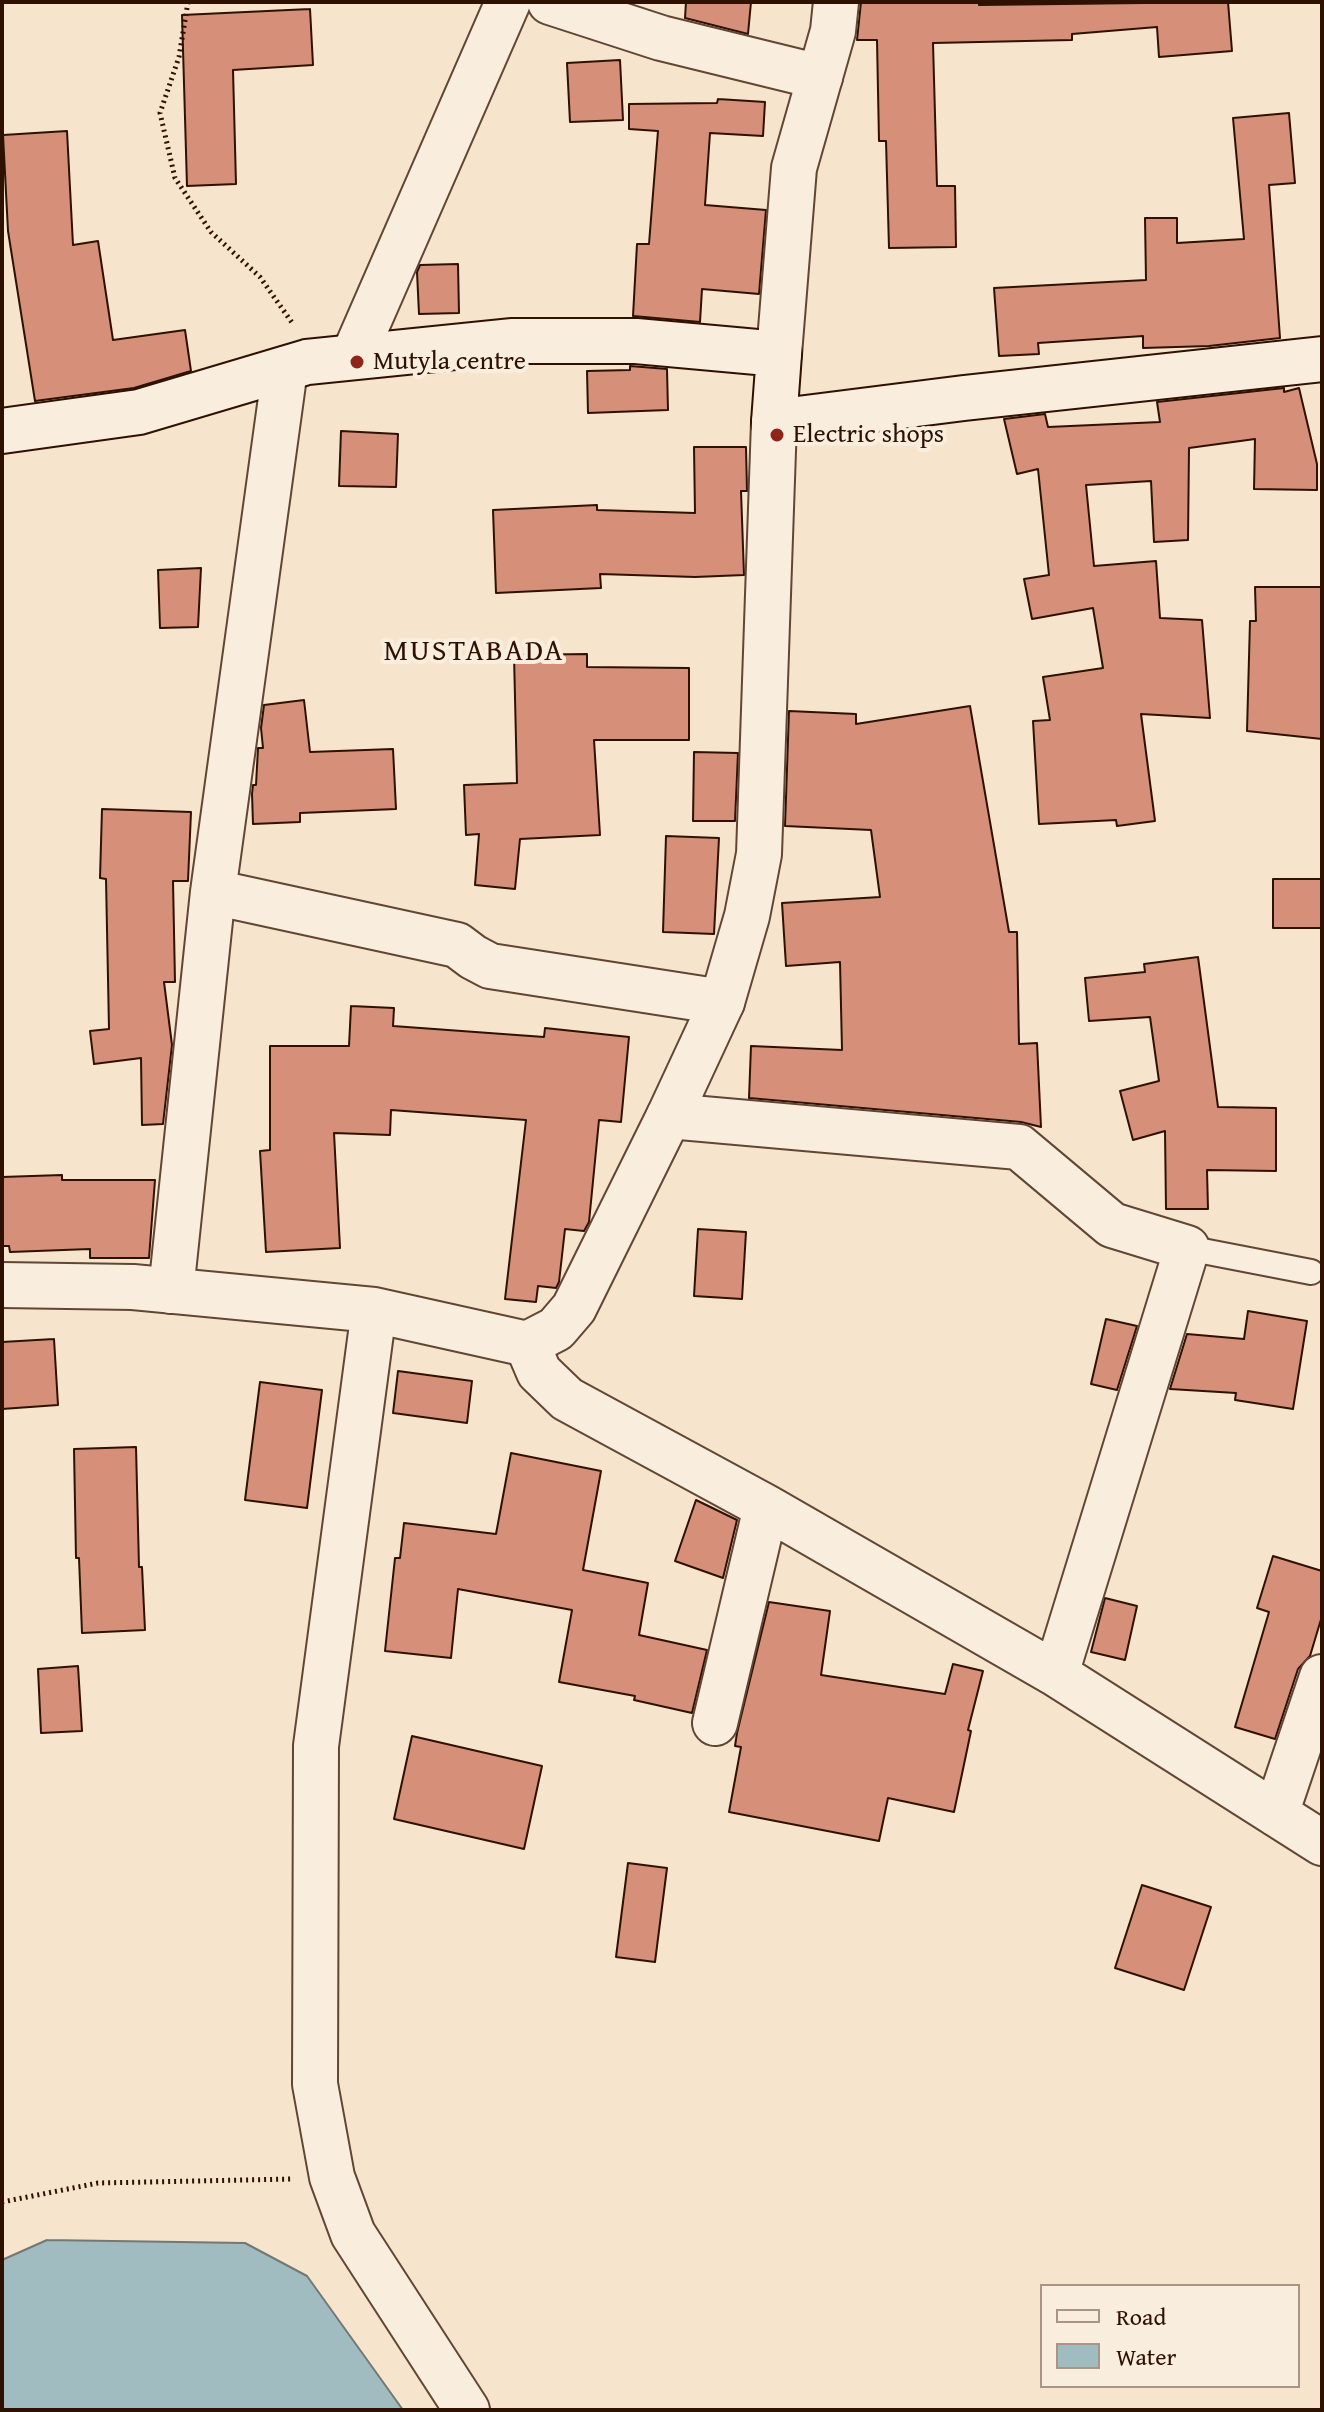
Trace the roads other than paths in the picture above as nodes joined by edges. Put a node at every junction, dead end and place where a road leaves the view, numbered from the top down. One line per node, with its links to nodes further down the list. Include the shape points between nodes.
1 (508, 2): 7 (street)
2 (550, 2): 4 (street, via 661,38)
3 (836, 2): 4 (street)
4 (820, 77): 5 (street, via 794,168)
5 (779, 354): 7 (street, via 636,341 513,341); 8 (street)
6 (1322, 359): 8 (street)
7 (319, 362): 9 (street, via 139,412); 10 (street)
8 (774, 422): 11 (street, via 759,854)
9 (2, 431)
10 (213, 892): 11 (street, via 457,945 490,966); 16 (street)
11 (722, 1002): 12 (street)
12 (669, 1116): 13 (street, via 1019,1147 1112,1225); 18 (street, via 574,1308 556,1329)
13 (1187, 1248): 14 (lane); 20 (street)
14 (1311, 1272)
15 (2, 1285): 16 (street)
16 (171, 1291): 17 (street)
17 (374, 1310): 18 (street); 25 (street, via 316,1746 315,2084 332,2177 353,2234)
18 (527, 1344): 19 (street, via 539,1372 567,1399)
19 (766, 1507): 20 (street); 22 (street)
20 (1056, 1674): 23 (street)
21 (1322, 1677): 23 (street)
22 (715, 1723)
23 (1276, 1814): 24 (street)
24 (1322, 1843)
25 (467, 2410)

